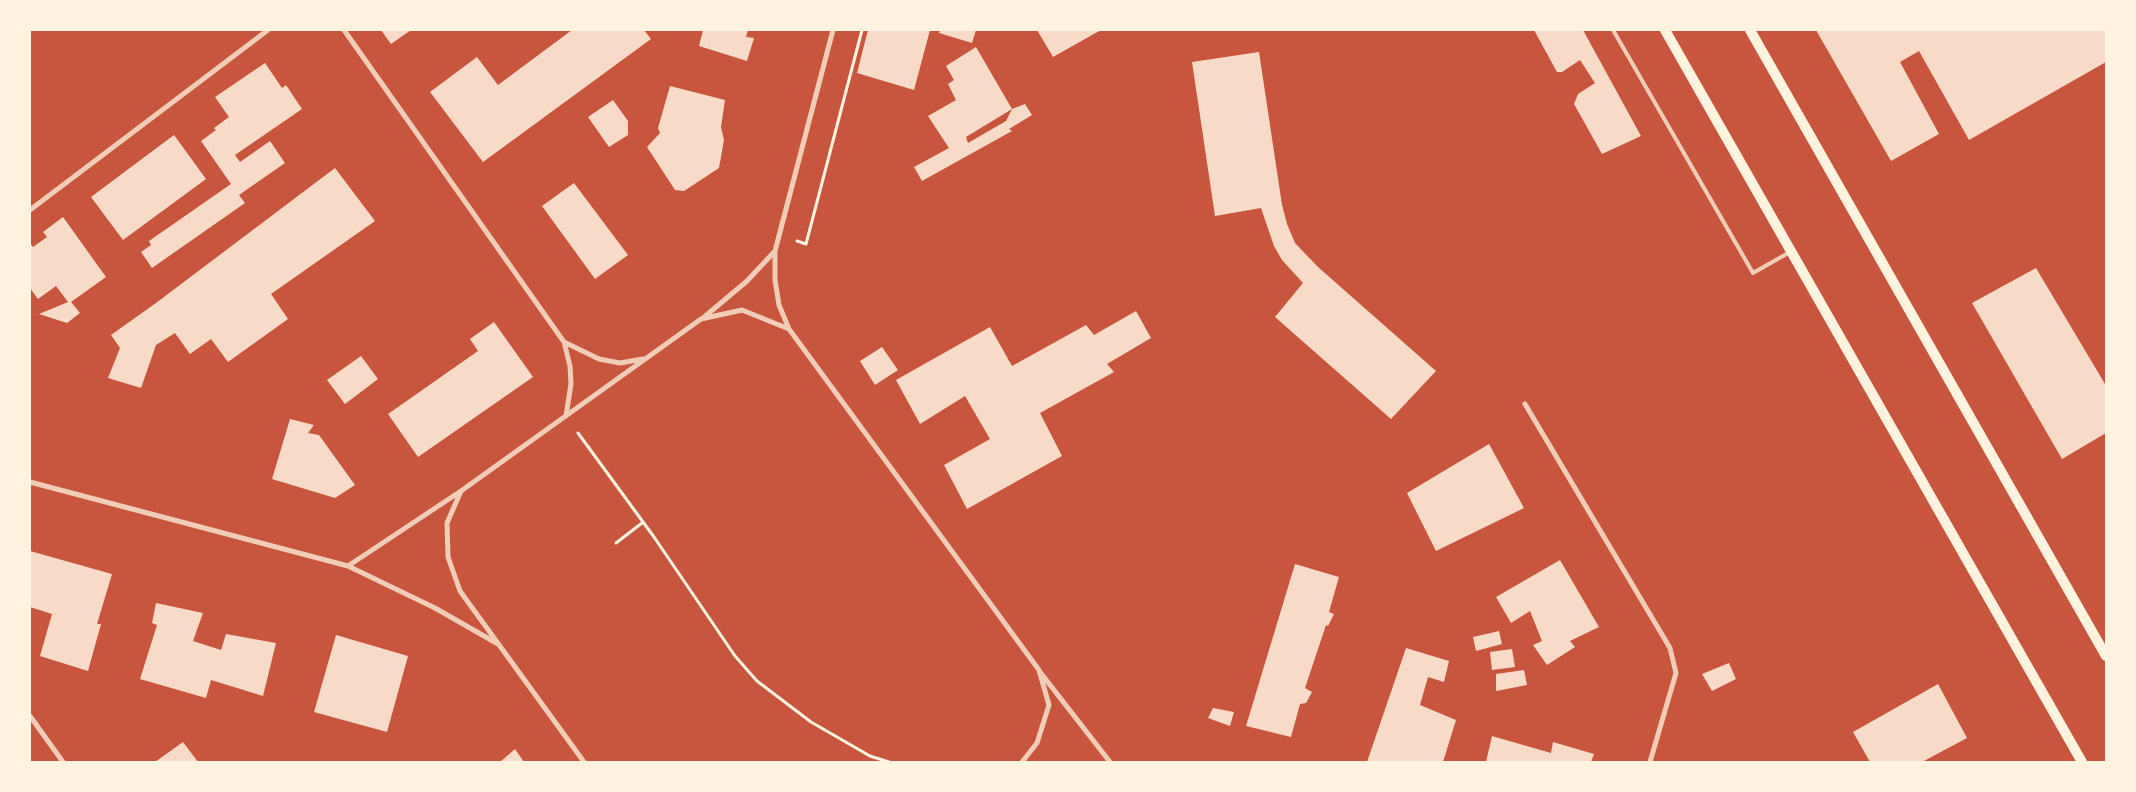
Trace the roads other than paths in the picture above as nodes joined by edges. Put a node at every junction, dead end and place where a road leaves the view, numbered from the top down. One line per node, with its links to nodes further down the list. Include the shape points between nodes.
1 (268, 30): 7 (street)
2 (344, 30): 12 (street)
3 (833, 30): 8 (street)
4 (1613, 30): 9 (lane, via 1752,273)
5 (1665, 30): 9 (main road)
6 (1750, 30): 20 (main road)
7 (30, 210)
8 (775, 251): 10 (street, via 747,281); 11 (street, via 779,305)
9 (1792, 251): 28 (main road)
10 (701, 319): 11 (street, via 742,310); 13 (street)
11 (789, 330): 21 (street)
12 (564, 342): 13 (street, via 599,359 620,363); 15 (street, via 571,384)
13 (646, 358): 15 (street)
14 (1524, 404): 27 (street, via 1670,648 1676,673)
15 (566, 416): 17 (street)
16 (30, 482): 18 (street)
17 (461, 491): 18 (street); 19 (street, via 447,523 448,557 460,591)
18 (348, 566): 19 (street, via 435,608)
19 (500, 645): 24 (street)
20 (2106, 656)
21 (1039, 670): 25 (street, via 1049,706 1037,743); 26 (street)
22 (30, 716): 23 (street)
23 (64, 762)
24 (584, 762)
25 (1022, 762)
26 (1110, 762)
27 (1650, 762)
28 (2082, 762)

